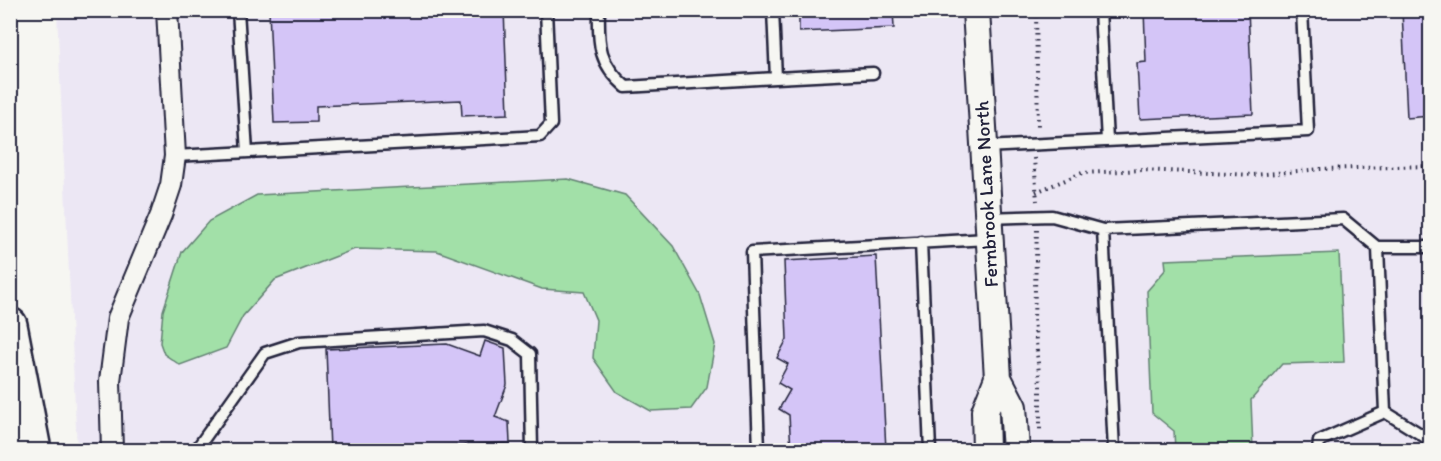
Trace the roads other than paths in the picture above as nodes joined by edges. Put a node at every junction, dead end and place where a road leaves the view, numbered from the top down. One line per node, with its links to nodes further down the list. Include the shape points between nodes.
1 (167, 10): 14 (street)
2 (238, 10): 13 (lane)
3 (546, 10): 13 (lane, via 551,124 540,136)
4 (599, 10): 10 (lane, via 603,60 610,74 626,87)
5 (773, 10): 10 (lane)
6 (976, 10): 12 (street, Fernbrook Lane North)
7 (1100, 10): 11 (lane)
8 (1302, 10): 11 (lane, via 1308,131)
9 (873, 74): 10 (lane)
10 (776, 78)
11 (1107, 141): 12 (lane)
12 (983, 147): 15 (street, Fernbrook Lane North)
13 (247, 152): 14 (lane)
14 (175, 156): 25 (street, via 161,215 118,318 110,381)
15 (987, 228): 16 (lane, via 1052,216); 17 (lane); 21 (street, Fernbrook Lane North)
16 (1103, 230): 18 (lane, via 1343,219); 32 (lane)
17 (921, 242): 28 (lane, via 752,252); 29 (lane)
18 (1377, 247): 19 (lane); 22 (lane)
19 (1431, 247)
20 (10, 326): 24 (highway)
21 (998, 378): 30 (street, Fernbrook Lane North, via 985,411); 31 (street, Fernbrook Lane North, via 1013,407)
22 (1385, 412): 23 (lane); 33 (lane, via 1319,441)
23 (1431, 440)
24 (34, 450)
25 (112, 450)
26 (196, 450): 27 (lane, via 265,353 299,342 484,331 512,340 530,354)
27 (532, 450)
28 (759, 450)
29 (930, 450)
30 (986, 450)
31 (1016, 450)
32 (1114, 450)
33 (1318, 450)

